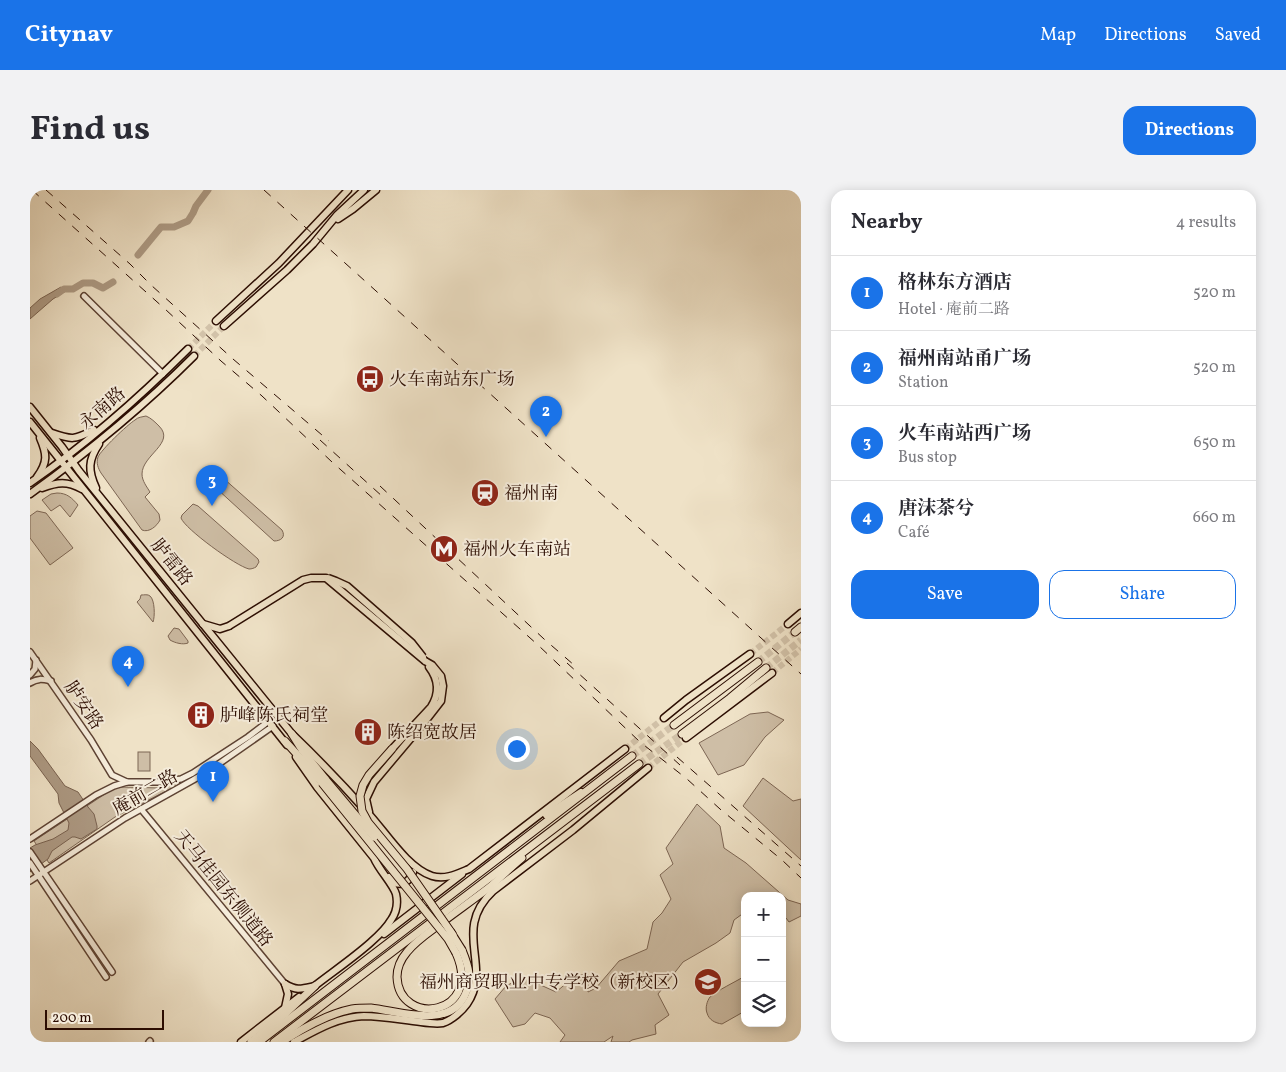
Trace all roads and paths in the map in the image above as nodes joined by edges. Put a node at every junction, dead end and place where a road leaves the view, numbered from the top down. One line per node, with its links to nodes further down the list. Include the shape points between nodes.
1 (348, 190): 6 (main road, via 279,263)
2 (364, 190): 4 (main road)
3 (376, 190): 4 (main road)
4 (330, 224): 7 (main road, via 286,271)
5 (84, 296): 10 (street)
6 (216, 321)
7 (224, 326)
8 (188, 349): 10 (main road, 永南路)
9 (194, 356): 16 (main road)
10 (162, 374): 13 (main road, 永南路)
11 (30, 407): 15 (main road, 胪雷路)
12 (30, 422): 14 (main road, 胪雷路)
13 (104, 425): 15 (main road, via 70,439); 17 (main road, 永南路)
14 (38, 432): 18 (main road, 胪雷路); 21 (main road, via 45,464)
15 (49, 432): 17 (main road, 胪雷路)
16 (103, 438): 19 (main road); 24 (main road, via 90,464 92,480)
17 (68, 456): 18 (main road, 永南路); 19 (main road, 胪雷路)
18 (61, 461): 20 (main road, 胪雷路); 21 (main road, 永南路)
19 (73, 462): 20 (main road); 24 (main road, 胪雷路)
20 (66, 468): 22 (main road, 胪雷路); 23 (main road)
21 (32, 482)
22 (85, 490): 23 (main road, via 62,483); 39 (main road, 胪雷路)
23 (32, 493)
24 (101, 498): 26 (main road, 胪雷路)
25 (801, 613): 27 (main road)
26 (203, 624): 41 (main road, 胪雷路); 45 (main road, bridge, via 220,629 230,626 303,580 326,578 425,661 437,679 436,697)
27 (788, 624)
28 (801, 626): 29 (highway)
29 (795, 632)
30 (30, 652): 32 (street, 胪安路)
31 (750, 654): 38 (main road)
32 (36, 660): 35 (street); 36 (street, 胪安路)
33 (758, 662): 40 (highway)
34 (769, 670): 42 (highway)
35 (30, 675)
36 (52, 682): 37 (street, via 41,678); 50 (street, 胪安路)
37 (30, 683)
38 (664, 718)
39 (271, 724): 43 (main road, 胪雷路); 51 (street, via 181,779 156,783); 54 (street, 庵前二路, via 193,780)
40 (674, 725)
41 (292, 734): 52 (highway); 55 (main road, 胪雷路)
42 (684, 736)
43 (285, 741): 52 (highway); 61 (main road, 胪雷路)
44 (625, 749): 58 (main road)
45 (395, 752): 55 (main road, via 366,798); 69 (highway, bridge, via 369,775 363,785 360,796 362,811)
46 (632, 756): 49 (highway)
47 (639, 764): 56 (highway)
48 (648, 768): 57 (main road)
49 (616, 769): 58 (main road); 80 (highway)
50 (112, 775): 51 (street); 53 (street, via 112,784)
51 (127, 782): 53 (street)
52 (324, 782): 69 (highway, bridge, via 377,840); 70 (highway, bridge)
53 (107, 789): 59 (street)
54 (141, 809): 64 (street, 庵前二路); 74 (street, 天马佳园东侧道路)
55 (371, 816): 62 (main road, 胪雷路)
56 (554, 828): 68 (highway); 81 (highway)
57 (573, 830): 68 (main road); 83 (main road, via 493,891 480,907 472,933 477,971 475,989 458,1014 444,1022 427,1023 364,1016 318,1028)
58 (511, 838): 65 (main road)
59 (30, 839)
60 (30, 852): 64 (street)
61 (374, 858): 62 (main road, via 394,882 400,884 412,875); 71 (main road, via 396,894 396,909 387,927)
62 (409, 861): 65 (main road, 胪雷路, via 426,873 439,877)
63 (30, 863): 66 (street)
64 (42, 869): 66 (street, 庵前二路); 72 (street)
65 (469, 869): 71 (main road)
66 (37, 873): 67 (street, 庵前二路); 73 (street)
67 (30, 880)
68 (490, 886): 70 (highway, via 420,939 404,956 397,976 406,999 428,1009 453,1000 460,989 462,976)
69 (452, 935): 70 (highway, bridge)
70 (459, 951): 77 (highway, via 469,967 467,990 454,1008 443,1014 413,1016 368,1008 336,1013)
71 (356, 955): 75 (main road)
72 (112, 972)
73 (106, 977)
74 (285, 984): 75 (main road, via 301,990); 76 (main road, via 288,994)
75 (315, 986): 76 (highway)
76 (285, 1011): 78 (highway)
77 (319, 1021): 82 (highway); 83 (main road)
78 (250, 1039): 79 (main road)
79 (241, 1042)
80 (259, 1042)
81 (274, 1042)
82 (282, 1042)
83 (293, 1042)

